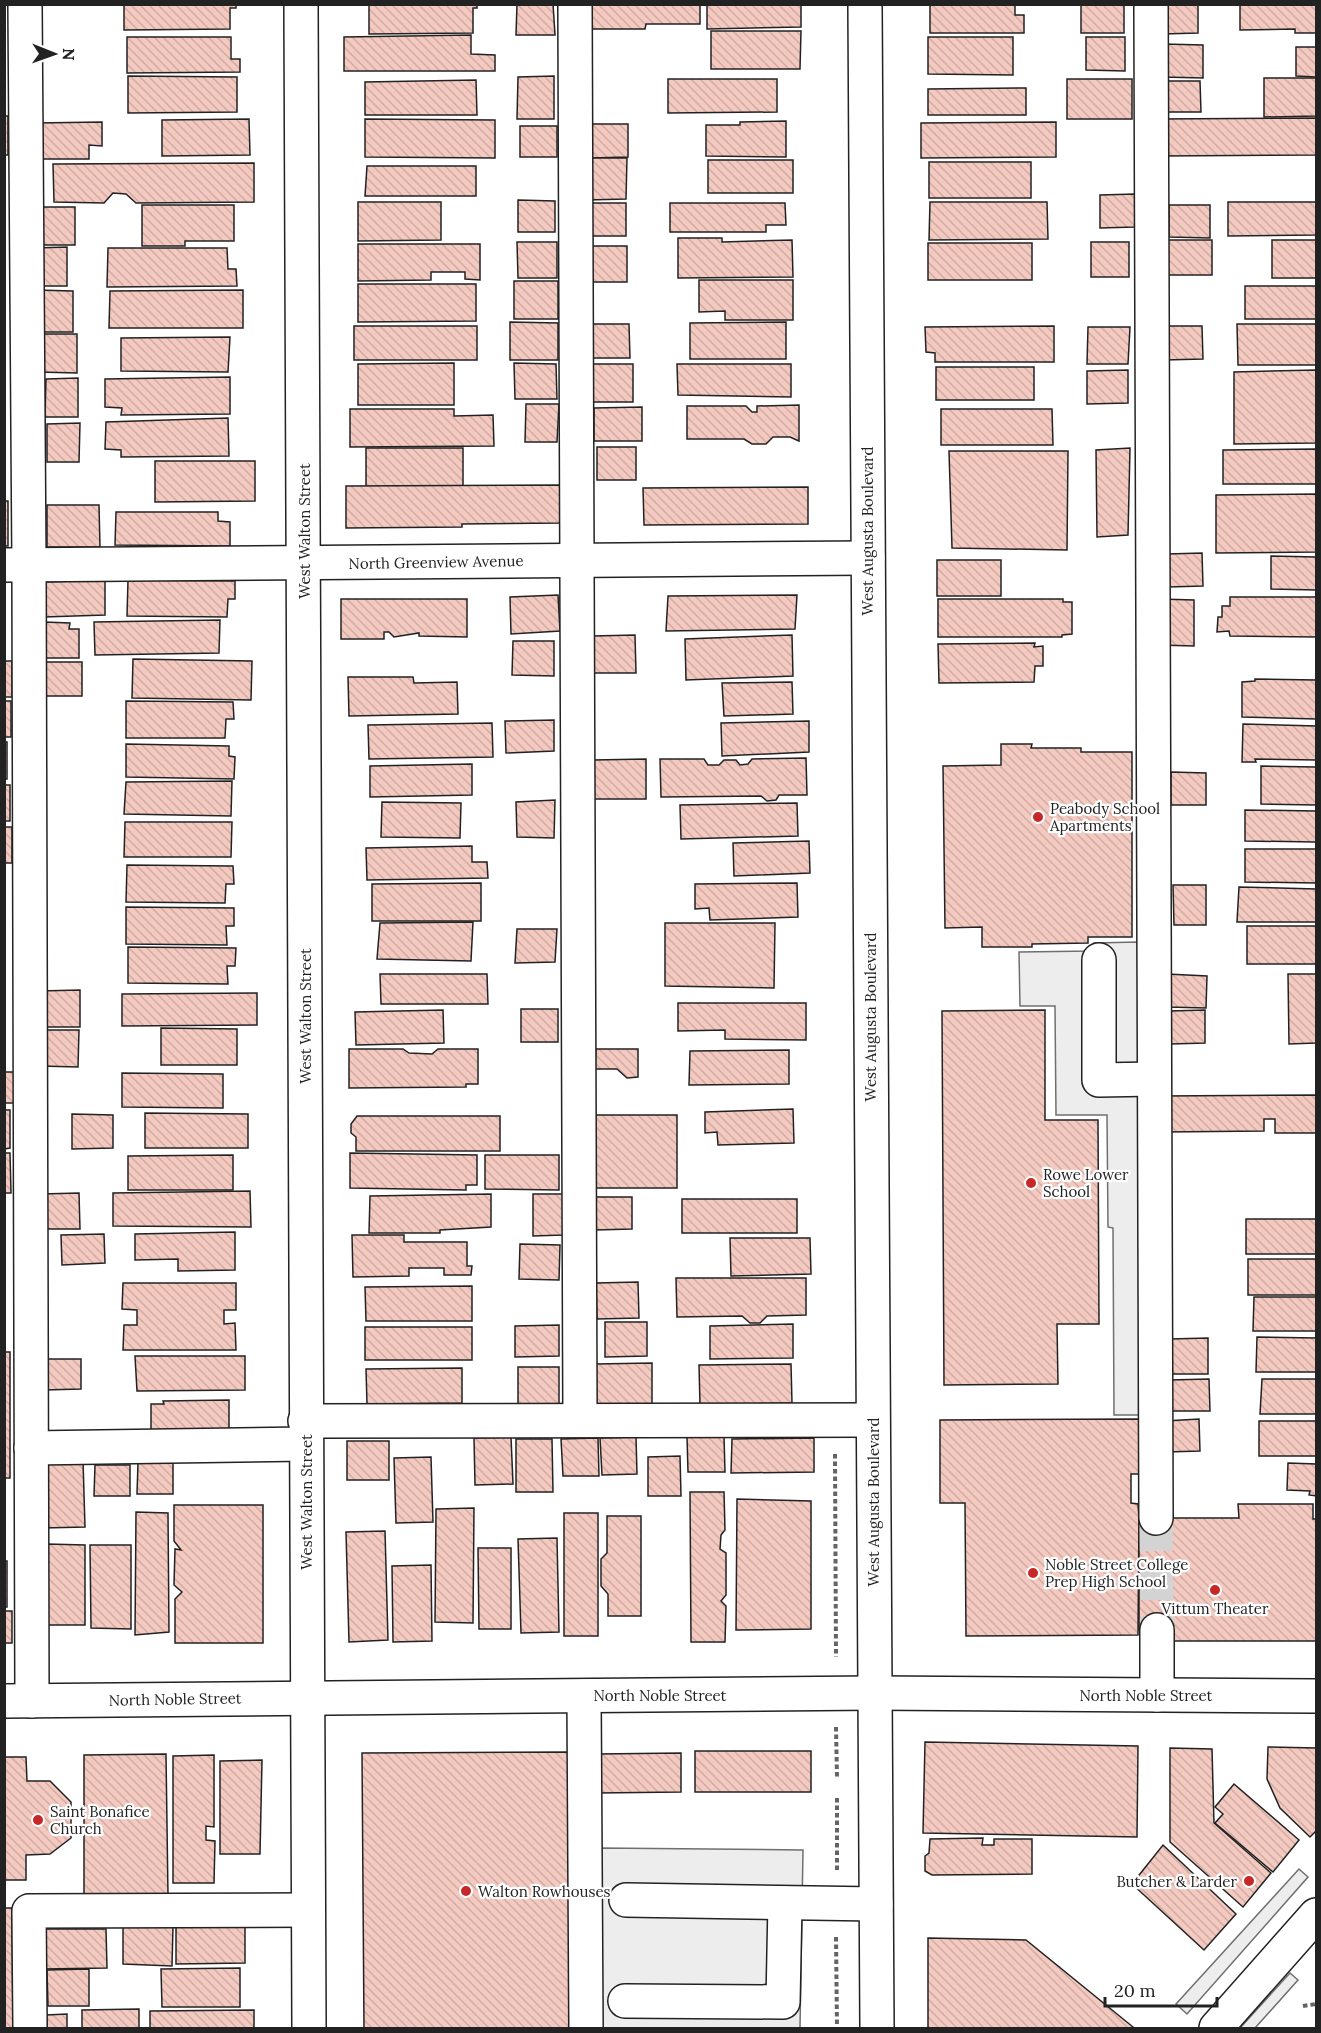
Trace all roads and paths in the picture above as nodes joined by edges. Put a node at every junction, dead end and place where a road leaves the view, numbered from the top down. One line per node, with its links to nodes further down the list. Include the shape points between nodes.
1 (25, 4): 9 (street)
2 (301, 4): 8 (street, West Walton Street)
3 (575, 4): 7 (street)
4 (865, 4): 6 (street, West Augusta Boulevard)
5 (1151, 4): 11 (street)
6 (867, 558): 7 (street, North Greenview Avenue); 13 (street, West Augusta Boulevard)
7 (577, 561): 8 (street, North Greenview Avenue); 12 (street)
8 (305, 564): 9 (street, North Greenview Avenue); 14 (street, West Walton Street)
9 (16, 565): 15 (street)
10 (1099, 960): 11 (street, via 1099,1080)
11 (1154, 1079): 16 (street)
12 (580, 1420): 13 (street); 14 (street)
13 (872, 1420): 18 (street, West Augusta Boulevard)
14 (305, 1432): 15 (street); 22 (street, West Walton Street)
15 (31, 1448): 23 (street)
16 (1156, 1518)
17 (1157, 1630): 20 (street)
18 (874, 1693): 19 (street, North Noble Street); 20 (street, North Noble Street); 26 (street, West Augusta Boulevard)
19 (584, 1695): 22 (street, North Noble Street); 34 (street)
20 (1157, 1695): 21 (street, North Noble Street)
21 (1317, 1696)
22 (307, 1698): 23 (street, North Noble Street); 27 (street, West Walton Street)
23 (18, 1701)
24 (626, 1900): 25 (street)
25 (785, 1902): 26 (street); 29 (street, via 783,2002)
26 (876, 1904): 35 (street, West Augusta Boulevard)
27 (308, 1910): 32 (street, via 29,1911); 33 (street, West Walton Street)
28 (1317, 1916): 36 (street)
29 (625, 2001)
30 (1317, 2004): 31 (path)
31 (1303, 2006)
32 (30, 2028)
33 (309, 2028)
34 (586, 2028)
35 (877, 2028)
36 (1216, 2028)

